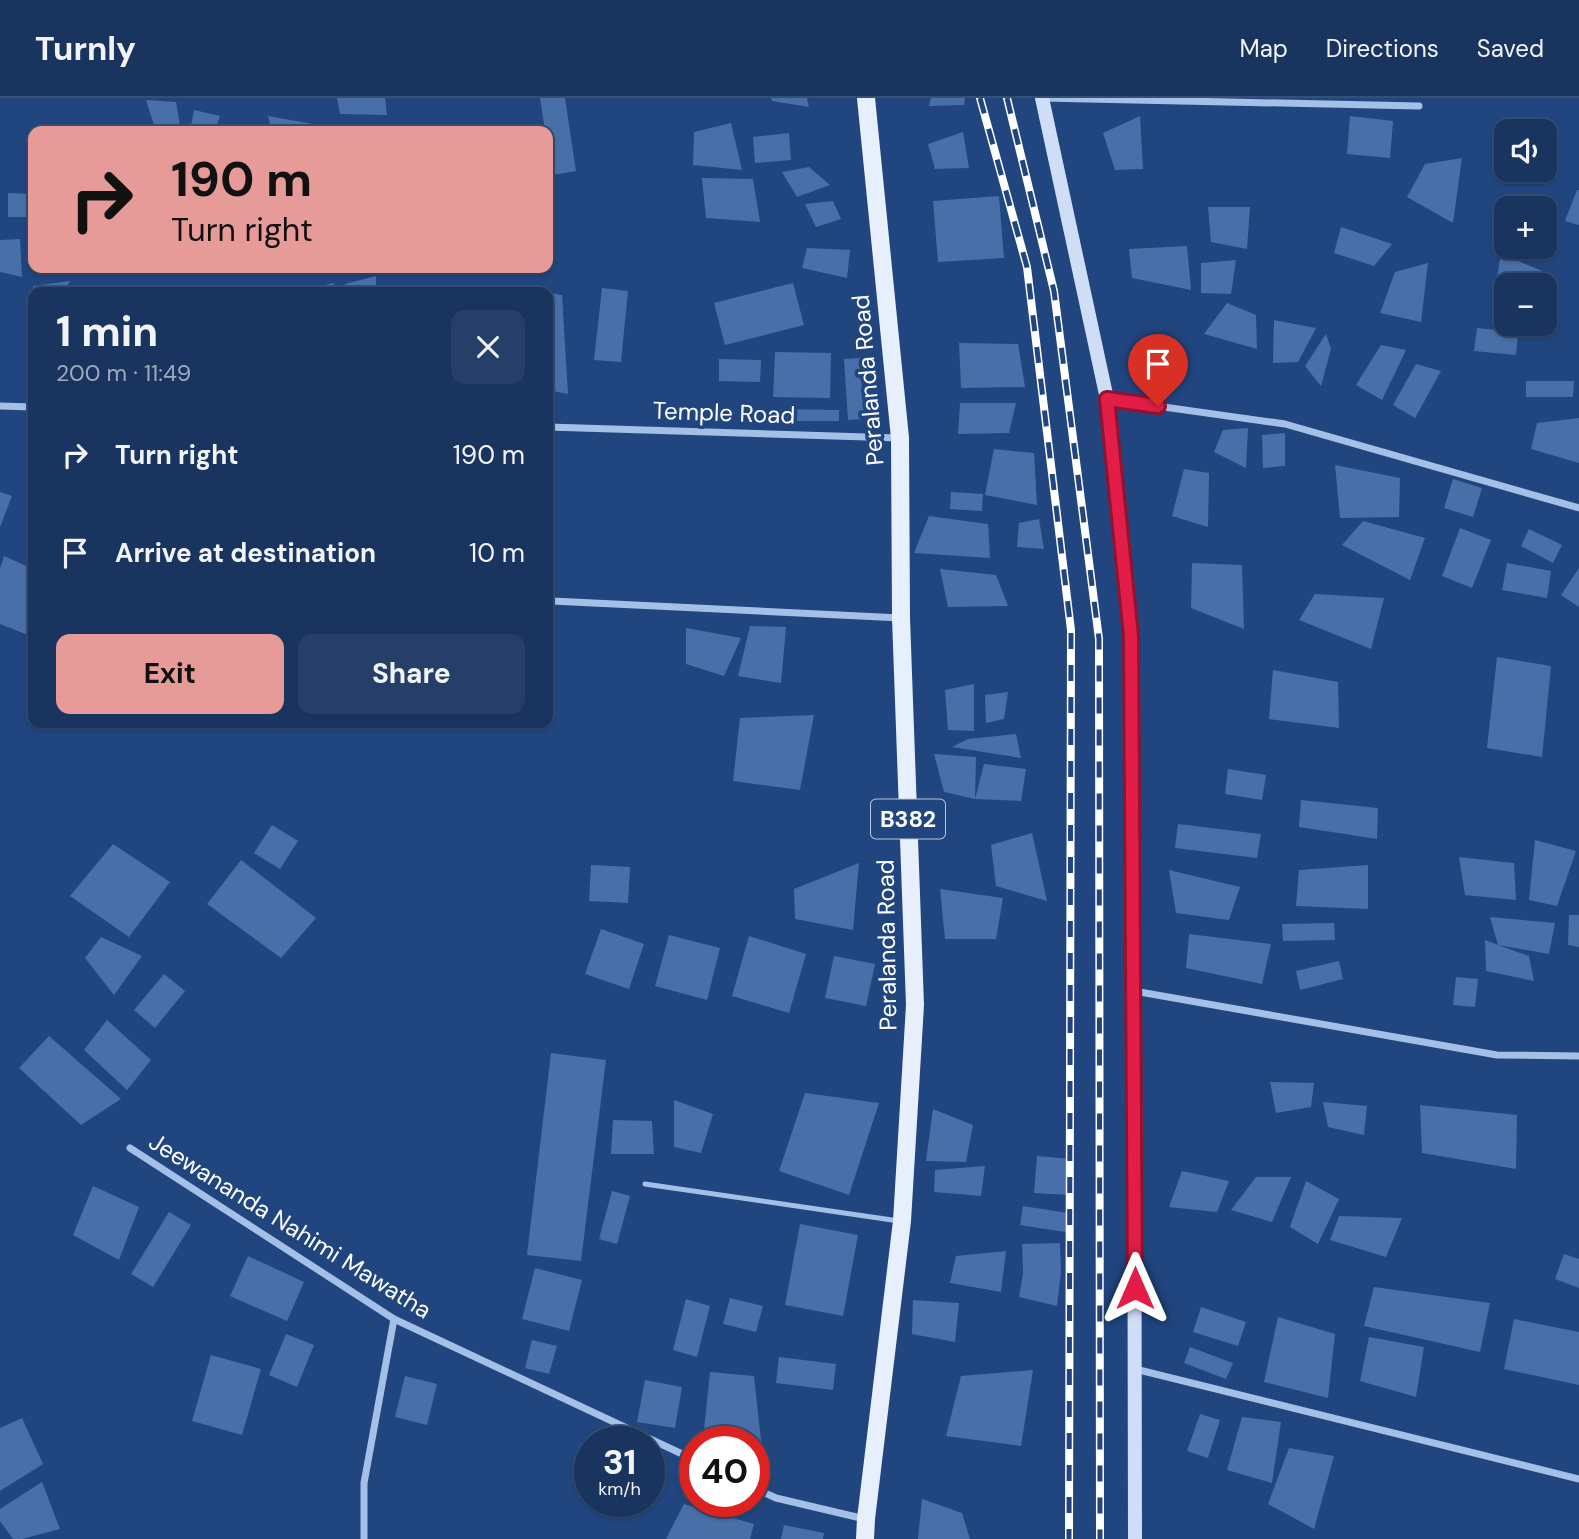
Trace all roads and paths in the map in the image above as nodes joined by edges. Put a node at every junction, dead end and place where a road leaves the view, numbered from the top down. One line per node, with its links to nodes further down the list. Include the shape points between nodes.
1 (866, 98): 8 (main road, Peralanda Road / B382)
2 (1042, 98): 3 (street); 4 (street)
3 (1419, 106)
4 (1107, 399): 9 (street, via 1286,424); 12 (street, via 1131,636)
5 (0, 406): 6 (street)
6 (28, 407)
7 (553, 427): 8 (street, Temple Road)
8 (900, 438): 11 (main road, Peralanda Road / B382)
9 (1579, 508)
10 (553, 601): 11 (street)
11 (901, 618): 16 (main road, Peralanda Road / B382, via 915,1005)
12 (1134, 991): 13 (street, via 1497,1055); 18 (street)
13 (1579, 1056)
14 (130, 1148): 17 (street, Jeewananda Nahimi Mawatha)
15 (645, 1184): 16 (lane)
16 (902, 1221): 22 (main road, Peralanda Road / B382)
17 (394, 1319): 19 (street, Jeewananda Nahimi Mawatha); 23 (street, via 364,1483)
18 (1135, 1369): 20 (street); 25 (street)
19 (679, 1453)
20 (1579, 1479)
21 (770, 1495): 22 (street)
22 (866, 1519): 24 (main road, Peralanda Road / B382)
23 (364, 1539)
24 (865, 1539)
25 (1135, 1539)

